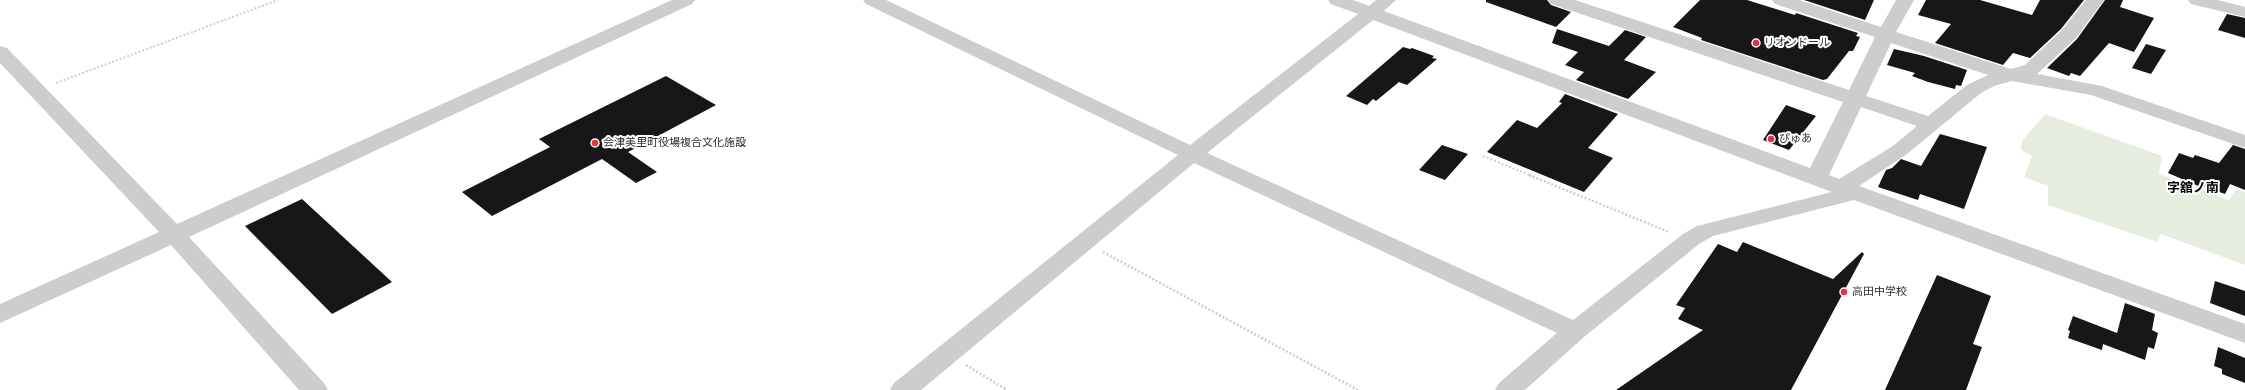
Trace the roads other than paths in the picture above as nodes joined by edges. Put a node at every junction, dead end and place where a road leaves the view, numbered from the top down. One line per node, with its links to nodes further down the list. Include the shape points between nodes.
1 (686, 0): 20 (street)
2 (872, 0): 17 (street)
3 (1337, 0): 9 (street)
4 (1557, 0): 14 (street)
5 (1781, 0): 11 (street)
6 (1905, 0): 11 (street)
7 (2095, 0): 13 (street, via 2069,34 2032,69)
8 (2197, 0): 10 (street)
9 (1380, 6): 17 (street); 18 (street)
10 (2245, 12)
11 (1886, 34): 13 (street); 14 (street)
12 (0, 52): 20 (street)
13 (2008, 75): 15 (street, via 1974,90); 16 (street, via 2094,90)
14 (1854, 98): 15 (street); 18 (street)
15 (1931, 124): 19 (street)
16 (2245, 142)
17 (1192, 154): 22 (street); 25 (street)
18 (1817, 177): 19 (street)
19 (1848, 190): 22 (street, via 1705,231 1688,240); 23 (street)
20 (174, 234): 21 (street); 24 (street)
21 (0, 314)
22 (1575, 331): 26 (street)
23 (2245, 334)
24 (315, 390)
25 (903, 390)
26 (1508, 390)

